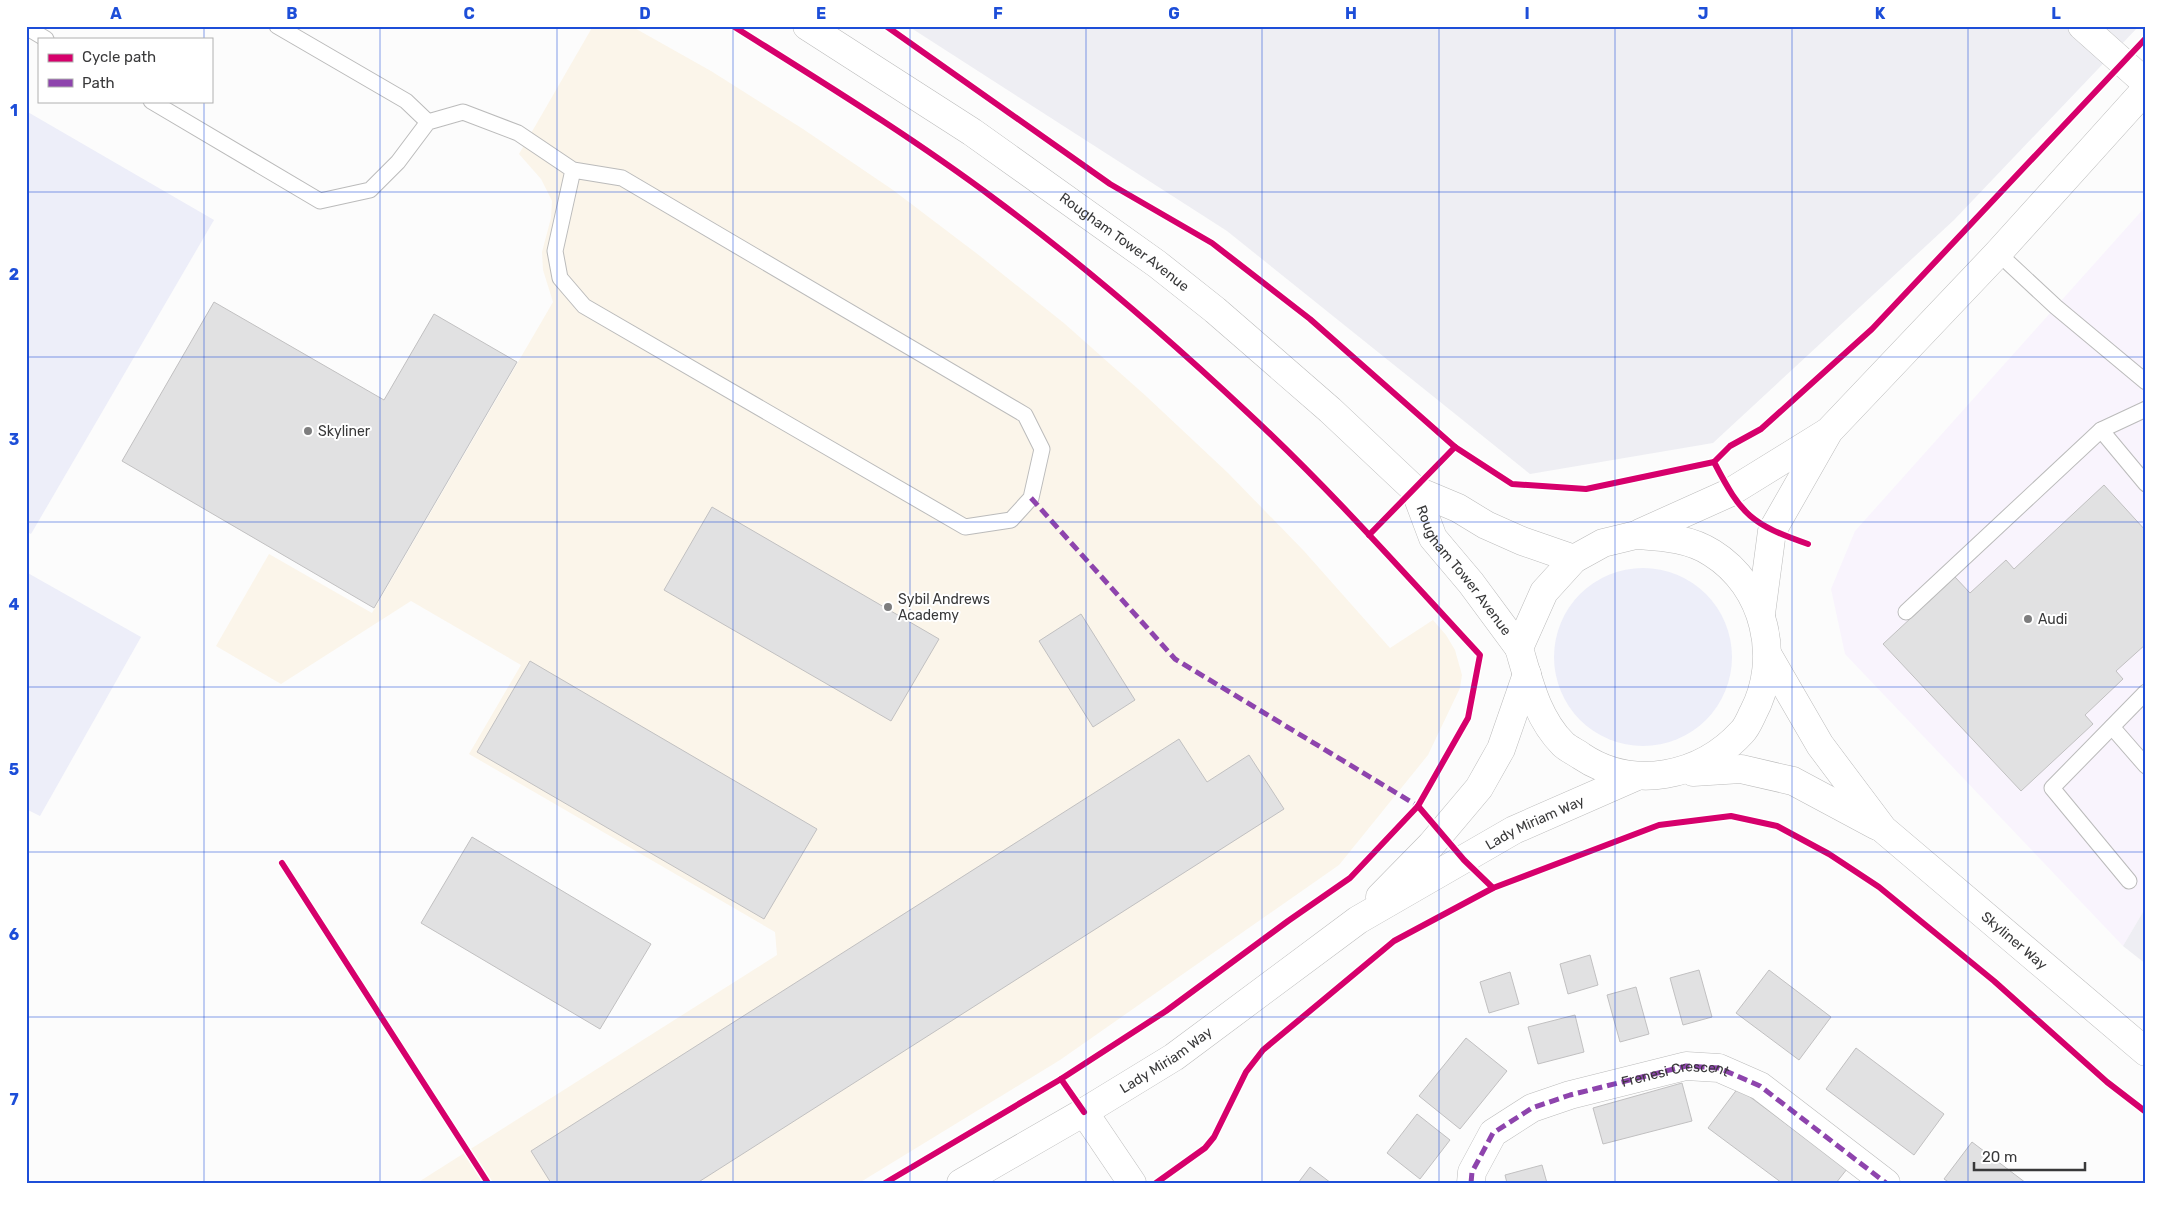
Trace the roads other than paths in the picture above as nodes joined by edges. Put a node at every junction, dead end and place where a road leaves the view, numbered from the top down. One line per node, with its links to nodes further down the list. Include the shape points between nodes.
1 (277, 26): 9 (lane, via 406,101)
2 (807, 26): 17 (street, Rougham Tower Avenue, via 972,132 1157,264 1215,310)
3 (2082, 26): 6 (street)
4 (26, 27): 5 (lane)
5 (44, 38)
6 (2146, 83)
7 (2146, 89): 11 (street)
8 (154, 102): 9 (lane, via 320,201 370,190 398,162)
9 (428, 122): 10 (lane, via 463,112 518,133)
10 (573, 170): 10 (lane, via 622,178 1025,415 1042,449 1031,498 1011,520 965,528 584,306 560,278 555,251)
11 (1998, 253): 12 (lane, via 2056,307); 15 (street)
12 (2146, 382)
13 (2146, 409): 14 (lane)
14 (2101, 430): 16 (lane); 20 (lane)
15 (1829, 431): 18 (street, via 1729,492); 21 (street, via 1772,531)
16 (2146, 484)
17 (1415, 490): 19 (street, Rougham Tower Avenue, via 1522,541); 22 (street, Rougham Tower Avenue, via 1433,538 1471,582)
18 (1636, 535): 19 (street, via 1603,543); 21 (street, via 1675,538 1712,553 1742,579)
19 (1574, 559): 22 (street, via 1544,592)
20 (1906, 612)
21 (1761, 614): 23 (street)
22 (1519, 648): 24 (street, Rougham Tower Avenue)
23 (1769, 658): 28 (street, via 1762,696 1743,731 1714,758); 30 (street, Skyliner Way, via 1820,745)
24 (1527, 674): 29 (street, Rougham Tower Avenue, via 1540,712 1563,744 1596,766); 32 (street, Lady Miriam Way, via 1501,749 1480,788 1431,845)
25 (2146, 692): 26 (lane)
26 (2112, 727): 27 (lane); 31 (lane, via 2052,788)
27 (2146, 766)
28 (1678, 773): 29 (street, Skyliner Way); 30 (street, Skyliner Way, via 1741,769 1793,781)
29 (1635, 777): 32 (street, Lady Miriam Way, via 1514,830)
30 (1883, 829): 33 (street, Skyliner Way)
31 (2129, 881)
32 (1358, 920): 34 (street, Lady Miriam Way, via 1174,1057)
33 (2146, 1052)
34 (1084, 1112): 35 (street, Lady Miriam Way); 36 (street)
35 (961, 1183)
36 (1132, 1183)
37 (1471, 1183): 38 (street, Frenesi Crescent, via 1472,1172 1493,1133 1532,1108 1570,1095 1686,1066 1719,1068 1760,1086)
38 (1886, 1183)

